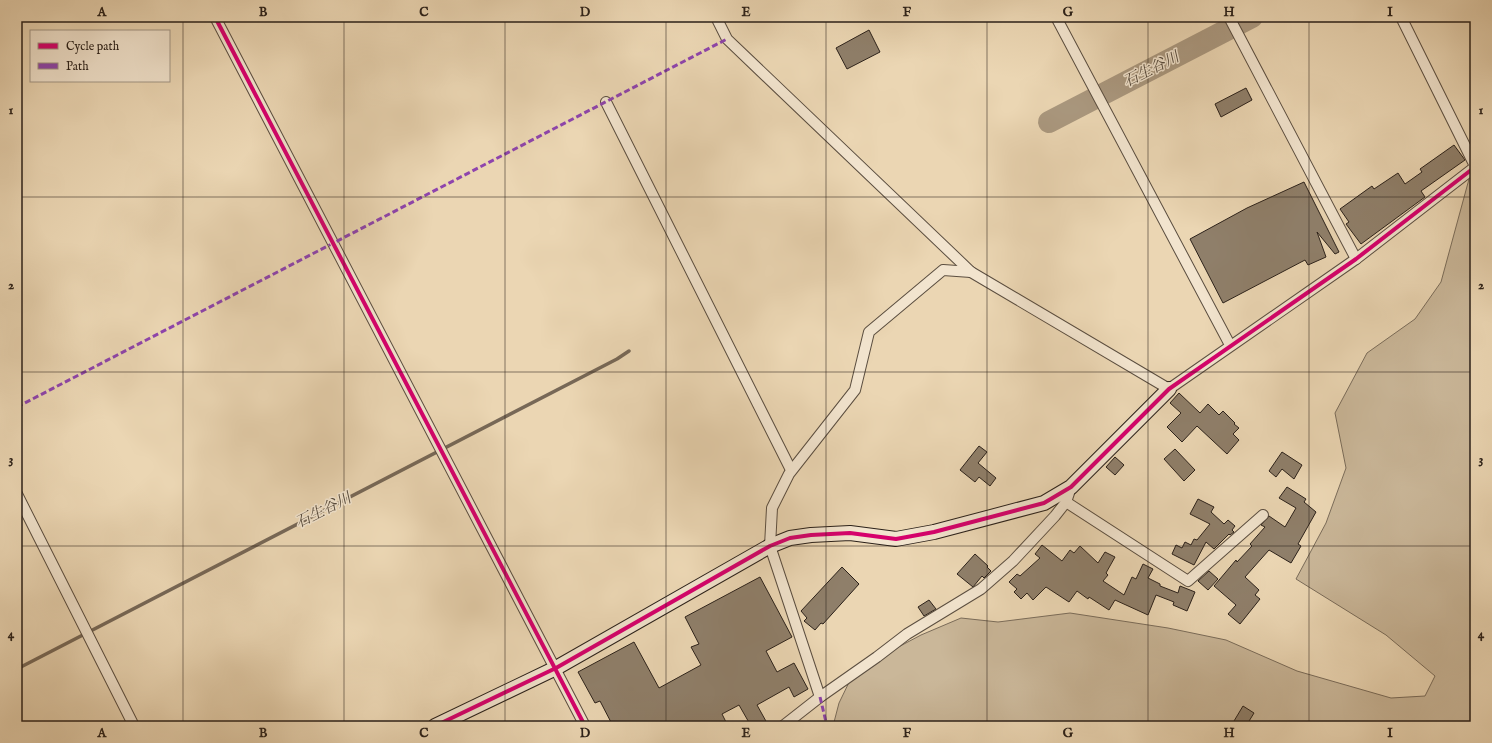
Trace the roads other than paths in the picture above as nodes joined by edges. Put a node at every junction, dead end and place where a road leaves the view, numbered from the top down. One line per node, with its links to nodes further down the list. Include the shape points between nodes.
1 (215, 17): 18 (street)
2 (716, 17): 9 (street, via 728,39)
3 (1056, 17): 10 (street)
4 (1230, 17): 8 (street)
5 (1401, 17): 7 (street)
6 (606, 102): 12 (street)
7 (1475, 167): 8 (street)
8 (1356, 259): 10 (street)
9 (971, 272): 11 (street); 12 (street, via 943,270 869,332 855,390)
10 (1230, 345): 11 (street)
11 (1169, 389): 13 (street)
12 (791, 470): 17 (street, via 772,508)
13 (1071, 487): 15 (street); 17 (street, via 1044,502 934,532 896,539 850,533 811,535 790,538)
14 (17, 494): 20 (street)
15 (1066, 502): 16 (street, via 1188,581); 19 (street, via 1012,561 981,589 906,634 878,657)
16 (1263, 515)
17 (770, 546): 18 (street); 19 (street)
18 (556, 668): 21 (street); 22 (street)
19 (820, 697): 23 (street)
20 (134, 726)
21 (435, 726)
22 (585, 726)
23 (783, 726)

